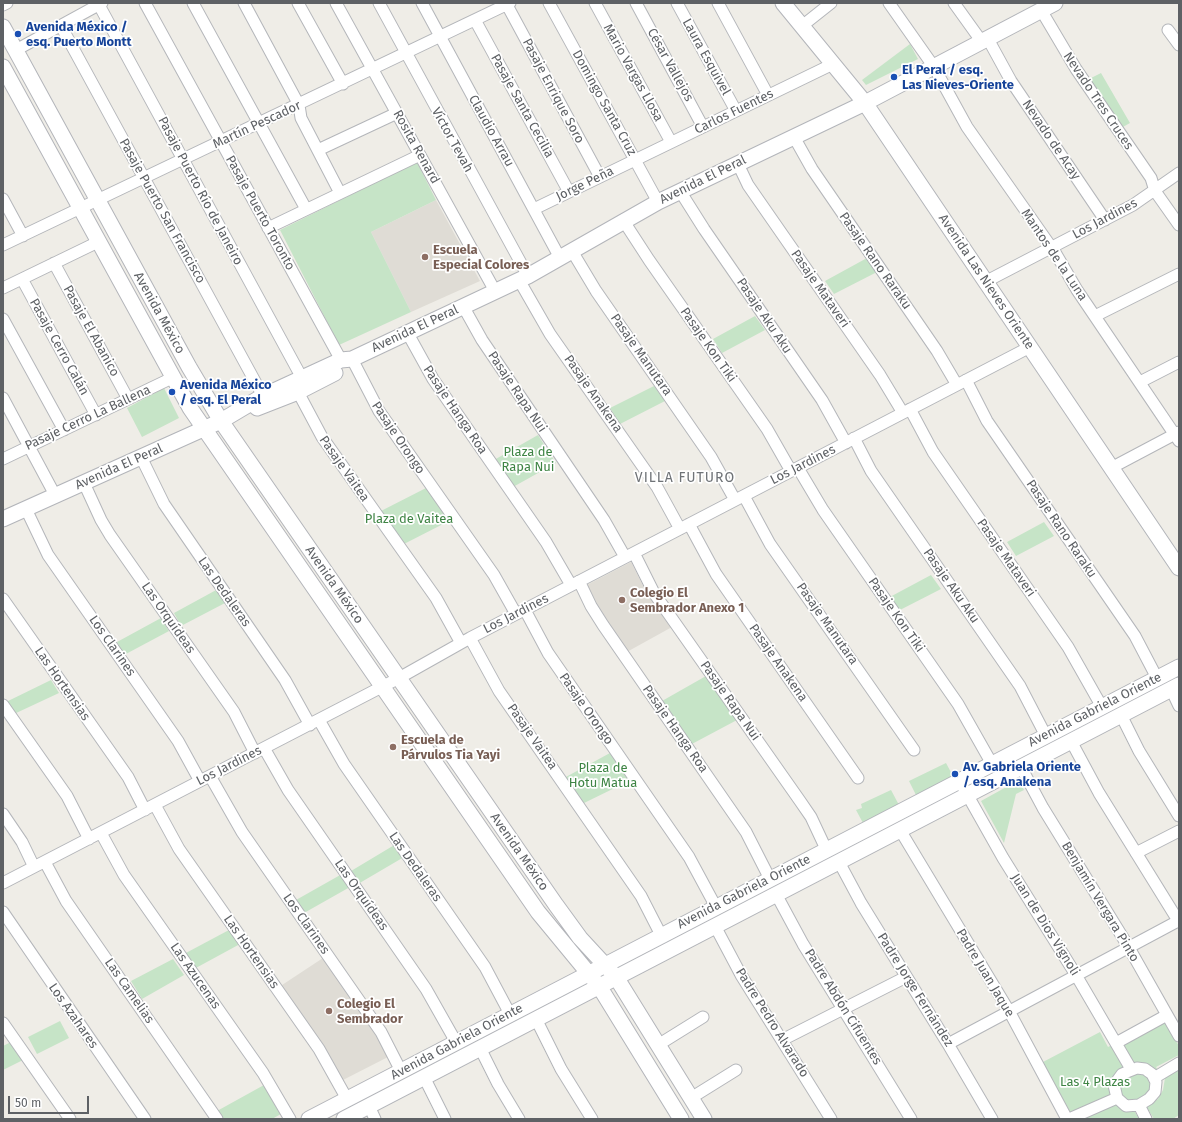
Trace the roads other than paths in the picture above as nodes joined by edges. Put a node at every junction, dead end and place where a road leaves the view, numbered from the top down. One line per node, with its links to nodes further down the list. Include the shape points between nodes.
1 (7, 3): 21 (street)
2 (145, 3): 46 (street, Pasaje Puerto Toronto)
3 (193, 3): 43 (street)
4 (244, 3): 39 (street)
5 (298, 3): 37 (street)
6 (336, 3): 36 (street, Rosita Renard)
7 (379, 3): 32 (street, Víctor Tevah)
8 (423, 3): 28 (street, Claudio Arrau)
9 (549, 3): 51 (street, Domingo Santa Cruz)
10 (595, 3): 47 (street, Mario Vargas Llosa)
11 (636, 3): 44 (street, César Vallejos)
12 (677, 3): 41 (street, Laura Esquivel)
13 (718, 3): 38 (street)
14 (783, 3): 25 (main road, Avenida Las Nieves Oriente)
15 (831, 3): 25 (street)
16 (889, 3): 35 (street, Mantos de la Luna)
17 (954, 3): 29 (street, Nevado de Acay)
18 (1055, 3): 22 (main road, Avenida El Peral)
19 (101, 4): 24 (street); 50 (street, Pasaje Puerto Río de Janeiro)
20 (508, 4): 23 (street, Martín Pescador); 54 (street, Pasaje Enrique Soro)
21 (3, 5)
22 (1041, 10): 29 (main road, Avenida El Peral); 57 (street, Nevado Tres Cruces, via 1076,69 1151,178)
23 (475, 20): 28 (street, Martín Pescador); 58 (street, Pasaje Santa Cecilia)
24 (61, 26): 31 (street); 55 (street, Pasaje Puerto San Francisco)
25 (802, 26): 33 (main road, Avenida Las Nieves Oriente)
26 (3, 27): 31 (main road, Avenida México)
27 (1168, 30): 30 (street)
28 (440, 37): 32 (street, Martín Pescador); 65 (street, Claudio Arrau)
29 (985, 41): 35 (main road, Avenida El Peral); 67 (street, Nevado de Acay)
30 (1179, 45)
31 (16, 50): 61 (main road, Avenida México)
32 (406, 54): 36 (street, Martín Pescador); 77 (street, Víctor Tevah)
33 (833, 64): 38 (street, Carlos Fuentes); 40 (main road, Avenida Las Nieves Oriente)
34 (3, 67): 63 (main road, Avenida México)
35 (934, 67): 40 (main road, Avenida El Peral); 73 (street, Mantos de la Luna, via 957,110)
36 (373, 69): 37 (street, Martín Pescador); 42 (street, Rosita Renard)
37 (343, 84): 39 (street, Martín Pescador)
38 (768, 95): 41 (street, Carlos Fuentes)
39 (299, 104): 43 (street, Martín Pescador); 48 (street, via 301,118)
40 (865, 104): 45 (main road, Avenida El Peral); 79 (main road, Avenida Las Nieves Oriente)
41 (736, 111): 44 (street, Carlos Fuentes)
42 (397, 113): 48 (street); 49 (street, Rosita Renard)
43 (259, 124): 46 (street, Martín Pescador); 64 (street)
44 (703, 127): 47 (street, Carlos Fuentes)
45 (794, 137): 52 (main road, Avenida El Peral); 91 (street, Pasaje Rano Raraku, via 812,169)
46 (221, 142): 50 (street, Martín Pescador); 69 (street, Pasaje Puerto Toronto)
47 (671, 142): 51 (street, Carlos Fuentes)
48 (318, 150): 59 (street)
49 (420, 155): 59 (street); 81 (street, Rosita Renard)
50 (183, 160): 55 (street, Martín Pescador); 92 (street, Pasaje Puerto Río de Janeiro)
51 (635, 160): 54 (street, Jorge Peña); 62 (street, Domingo Santa Cruz)
52 (738, 164): 56 (main road, Avenida El Peral); 96 (street, Pasaje Mataveri, via 748,185)
53 (1179, 173): 57 (street, Los Jardines)
54 (600, 177): 58 (street, Jorge Peña)
55 (144, 178): 61 (street, Martín Pescador); 93 (street, Pasaje Puerto San Francisco)
56 (680, 191): 62 (main road, Avenida El Peral); 103 (street, Pasaje Aku Aku)
57 (1155, 191): 67 (street, Los Jardines); 68 (street, Nevado Tres Cruces)
58 (570, 192): 65 (street, Jorge Peña)
59 (340, 193): 64 (street)
60 (3, 199): 70 (street)
61 (98, 200): 63 (street, Martín Pescador); 99 (main road, Avenida México)
62 (658, 202): 66 (main road, Avenida El Peral)
63 (80, 209): 70 (street, Martín Pescador); 71 (main road, Avenida México)
64 (306, 209): 69 (street)
65 (534, 209): 74 (street, Claudio Arrau)
66 (623, 220): 74 (main road, Avenida El Peral); 108 (street, Pasaje Kon Tiki)
67 (1105, 220): 73 (street, Los Jardines)
68 (1179, 225)
69 (268, 228): 87 (street, Pasaje Puerto Toronto)
70 (23, 236): 72 (street, Martín Pescador)
71 (98, 242): 75 (street); 89 (main road, Avenida México)
72 (3, 245)
73 (1051, 248): 79 (street, Los Jardines); 83 (street, Mantos de la Luna)
74 (566, 255): 77 (main road, Avenida El Peral); 111 (street, Pasaje Manutara, via 596,291)
75 (54, 263): 78 (street); 95 (street, Pasaje El Abanico)
76 (1179, 274): 83 (street)
77 (523, 278): 81 (main road, Avenida El Peral); 114 (street, Pasaje Anakena, via 538,315)
78 (22, 279): 80 (street); 98 (street, Pasaje Cerro Calán)
79 (985, 282): 86 (main road, Avenida Las Nieves Oriente)
80 (3, 288)
81 (495, 291): 82 (main road, Avenida El Peral)
82 (463, 306): 85 (main road, Avenida El Peral); 115 (street, Pasaje Rapa Nui, via 482,340)
83 (1095, 316): 90 (street, Mantos de la Luna)
84 (3, 319): 101 (street)
85 (407, 332): 87 (main road, Avenida El Peral); 117 (street, Pasaje Hanga Roa, via 433,378)
86 (1030, 347): 91 (street, Los Jardines); 107 (main road, Avenida Las Nieves Oriente)
87 (346, 359): 92 (main road, Avenida El Peral, via 345,368); 119 (street, Pasaje Orongo, via 379,411)
88 (1179, 362): 90 (street)
89 (172, 378): 95 (street, Pasaje Cerro La Ballena); 100 (main road, Avenida México)
90 (1140, 382): 102 (street, Mantos de la Luna)
91 (961, 383): 96 (street, Los Jardines); 123 (street, Pasaje Rano Raraku, via 1135,636)
92 (300, 385): 93 (main road, Avenida El Peral); 97 (main road, Avenida El Peral, via 267,406); 120 (street, Pasaje Vaitea, via 322,437)
93 (263, 396): 97 (main road, Avenida El Peral)
94 (3, 398): 104 (street)
95 (128, 399): 98 (street, Pasaje Cerro La Ballena)
96 (906, 411): 103 (street, Los Jardines); 128 (street, Pasaje Mataveri, via 1068,647)
97 (235, 414): 99 (main road, Avenida El Peral)
98 (96, 415): 101 (street, Pasaje Cerro La Ballena)
99 (221, 421): 100 (main road, Avenida El Peral); 122 (main road, Avenida México)
100 (204, 429): 105 (main road, Avenida El Peral); 124 (main road, Avenida México)
101 (64, 430): 104 (street, Pasaje Cerro La Ballena)
102 (1178, 436): 107 (street)
103 (850, 441): 108 (street, Los Jardines); 131 (street, Pasaje Aku Aku, via 1020,686)
104 (29, 446): 106 (street, Pasaje Cerro La Ballena); 110 (street)
105 (140, 457): 109 (main road, Avenida El Peral); 130 (street, Las Dedaleras, via 164,504)
106 (3, 459)
107 (1111, 468): 116 (main road, Avenida Las Nieves Oriente)
108 (794, 470): 111 (street, Los Jardines); 135 (street, Pasaje Kon Tiki, via 958,704)
109 (84, 482): 110 (main road, Avenida El Peral); 133 (street, Las Orquídeas, via 110,535)
110 (56, 495): 112 (main road, Avenida El Peral)
111 (739, 498): 114 (street, Los Jardines); 134 (street, Pasaje Manutara)
112 (26, 509): 113 (main road, Avenida El Peral); 138 (street, Los Clarines, via 48,555)
113 (3, 519)
114 (684, 526): 115 (street, Los Jardines); 137 (street, Pasaje Anakena)
115 (630, 555): 117 (street, Los Jardines); 149 (street, Pasaje Rapa Nui, via 800,801)
116 (1179, 568)
117 (575, 583): 119 (street, Los Jardines); 154 (street, Pasaje Hanga Roa, via 746,832)
118 (3, 599): 142 (street, Las Hortensias, via 128,778)
119 (520, 612): 120 (street, Los Jardines); 157 (street, Pasaje Orongo, via 689,857)
120 (465, 640): 122 (street, Los Jardines); 161 (street, Pasaje Vaitea, via 641,896)
121 (1179, 667): 123 (main road, Avenida Gabriela Oriente)
122 (399, 678): 124 (street, Los Jardines); 163 (main road, Avenida México, via 556,905 580,938)
123 (1156, 678): 128 (main road, Avenida Gabriela Oriente)
124 (382, 687): 130 (street, Los Jardines); 164 (main road, Avenida México, via 538,912)
125 (1175, 687): 127 (street); 129 (main road, Avenida Gabriela Oriente)
126 (3, 705): 148 (street, via 73,806)
127 (1179, 706)
128 (1102, 707): 131 (main road, Avenida Gabriela Oriente)
129 (1121, 716): 132 (main road, Avenida Gabriela Oriente); 144 (street)
130 (314, 722): 133 (street, Los Jardines); 171 (street, Las Dedaleras, via 485,967)
131 (1046, 736): 135 (main road, Avenida Gabriela Oriente)
132 (1071, 741): 136 (main road, Avenida Gabriela Oriente); 150 (street)
133 (260, 750): 138 (street, Los Jardines); 178 (street, Las Orquídeas, via 426,989)
134 (914, 750)
135 (992, 764): 139 (main road, Avenida Gabriela Oriente)
136 (1021, 767): 140 (main road, Avenida Gabriela Oriente); 162 (street, Benjamín Vergara Pinto, via 1043,808)
137 (858, 778)
138 (205, 779): 141 (street, Los Jardines); 186 (street, Los Clarines, via 381,1032)
139 (959, 780): 140 (street, Juan de Dios Vignoli); 149 (main road, Avenida Gabriela Oriente)
140 (967, 795): 145 (main road, Avenida Gabriela Oriente); 165 (street, Juan de Dios Vignoli)
141 (155, 804): 142 (street, Los Jardines); 191 (street, Las Hortensias, via 180,849 319,1049)
142 (145, 810): 147 (street, Los Jardines)
143 (3, 814): 153 (street, via 22,842)
144 (1179, 816)
145 (900, 830): 152 (main road, Avenida Gabriela Oriente); 170 (street, Padre Juan Jaque)
146 (1179, 831): 150 (street)
147 (101, 833): 148 (street, Los Jardines); 197 (street, Las Azucenas, via 124,875 263,1073)
148 (90, 839): 151 (street, Los Jardines)
149 (826, 850): 154 (main road, Avenida Gabriela Oriente)
150 (1136, 853): 159 (street)
151 (45, 862): 153 (street, Los Jardines); 196 (street, Las Camelias, via 66,901)
152 (839, 862): 156 (main road, Avenida Gabriela Oriente); 167 (street, Padre Jorge Fernández)
153 (34, 868): 155 (street, Los Jardines)
154 (770, 879): 157 (main road, Avenida Gabriela Oriente)
155 (3, 883)
156 (776, 894): 160 (main road, Avenida Gabriela Oriente); 169 (street, Padre Abdón Cifuentes)
157 (716, 907): 161 (main road, Avenida Gabriela Oriente)
158 (3, 912): 195 (street, Los Azahares)
159 (1178, 922): 162 (street)
160 (715, 926): 166 (main road, Avenida Gabriela Oriente); 177 (street, Padre Pedro Alvarado, via 741,975)
161 (661, 935): 163 (main road, Avenida Gabriela Oriente)
162 (1128, 946): 165 (street); 172 (street, Benjamín Vergara Pinto)
163 (604, 964): 164 (main road, Avenida Gabriela Oriente); 166 (main road, Avenida México)
164 (588, 974): 168 (main road, Avenida México); 171 (main road, Avenida Gabriela Oriente)
165 (1076, 975): 170 (street); 179 (street, Juan de Dios Vignoli)
166 (616, 977): 168 (main road, Avenida Gabriela Oriente); 181 (main road, Avenida México)
167 (906, 977): 169 (street); 180 (street, Padre Jorge Fernández)
168 (599, 986): 174 (main road, Avenida Gabriela Oriente); 203 (main road, Avenida México)
169 (843, 1008): 177 (street); 206 (street, Padre Abdón Cifuentes)
170 (1009, 1011): 180 (street); 208 (street, Padre Juan Jaque)
171 (510, 1014): 178 (main road, Avenida Gabriela Oriente)
172 (1167, 1016): 176 (street, Benjamín Vergara Pinto); 179 (street)
173 (703, 1017): 181 (street)
174 (536, 1019): 182 (main road, Avenida Gabriela Oriente); 202 (street, via 561,1069)
175 (3, 1023): 194 (street)
176 (1179, 1036)
177 (782, 1040): 205 (street, Padre Pedro Alvarado)
178 (456, 1042): 186 (main road, Avenida Gabriela Oriente)
179 (1116, 1043): 184 (street, Juan de Dios Vignoli)
180 (948, 1044): 207 (street, Padre Jorge Fernández)
181 (658, 1045): 189 (main road, Avenida México)
182 (480, 1048): 187 (main road, Avenida Gabriela Oriente); 201 (street)
183 (1179, 1063): 188 (street)
184 (1131, 1069): 188 (street, via 1145,1069); 190 (street, via 1116,1081 1114,1090)
185 (736, 1070): 189 (street)
186 (401, 1071): 191 (main road, Avenida Gabriela Oriente)
187 (424, 1077): 193 (main road, Avenida Gabriela Oriente); 200 (street)
188 (1154, 1078): 192 (street, via 1156,1087 1153,1096)
189 (691, 1098): 204 (main road, Avenida México)
190 (1117, 1098): 192 (street, via 1126,1106); 208 (street)
191 (347, 1100): 198 (main road, Avenida Gabriela Oriente)
192 (1139, 1105): 209 (street)
193 (372, 1112): 199 (main road, Avenida Gabriela Oriente)
194 (70, 1119)
195 (145, 1119)
196 (217, 1119)
197 (290, 1119)
198 (309, 1119)
199 (344, 1119)
200 (445, 1119)
201 (519, 1119)
202 (592, 1119)
203 (681, 1119)
204 (704, 1119)
205 (831, 1119)
206 (912, 1119)
207 (992, 1119)
208 (1068, 1119)
209 (1146, 1119)

